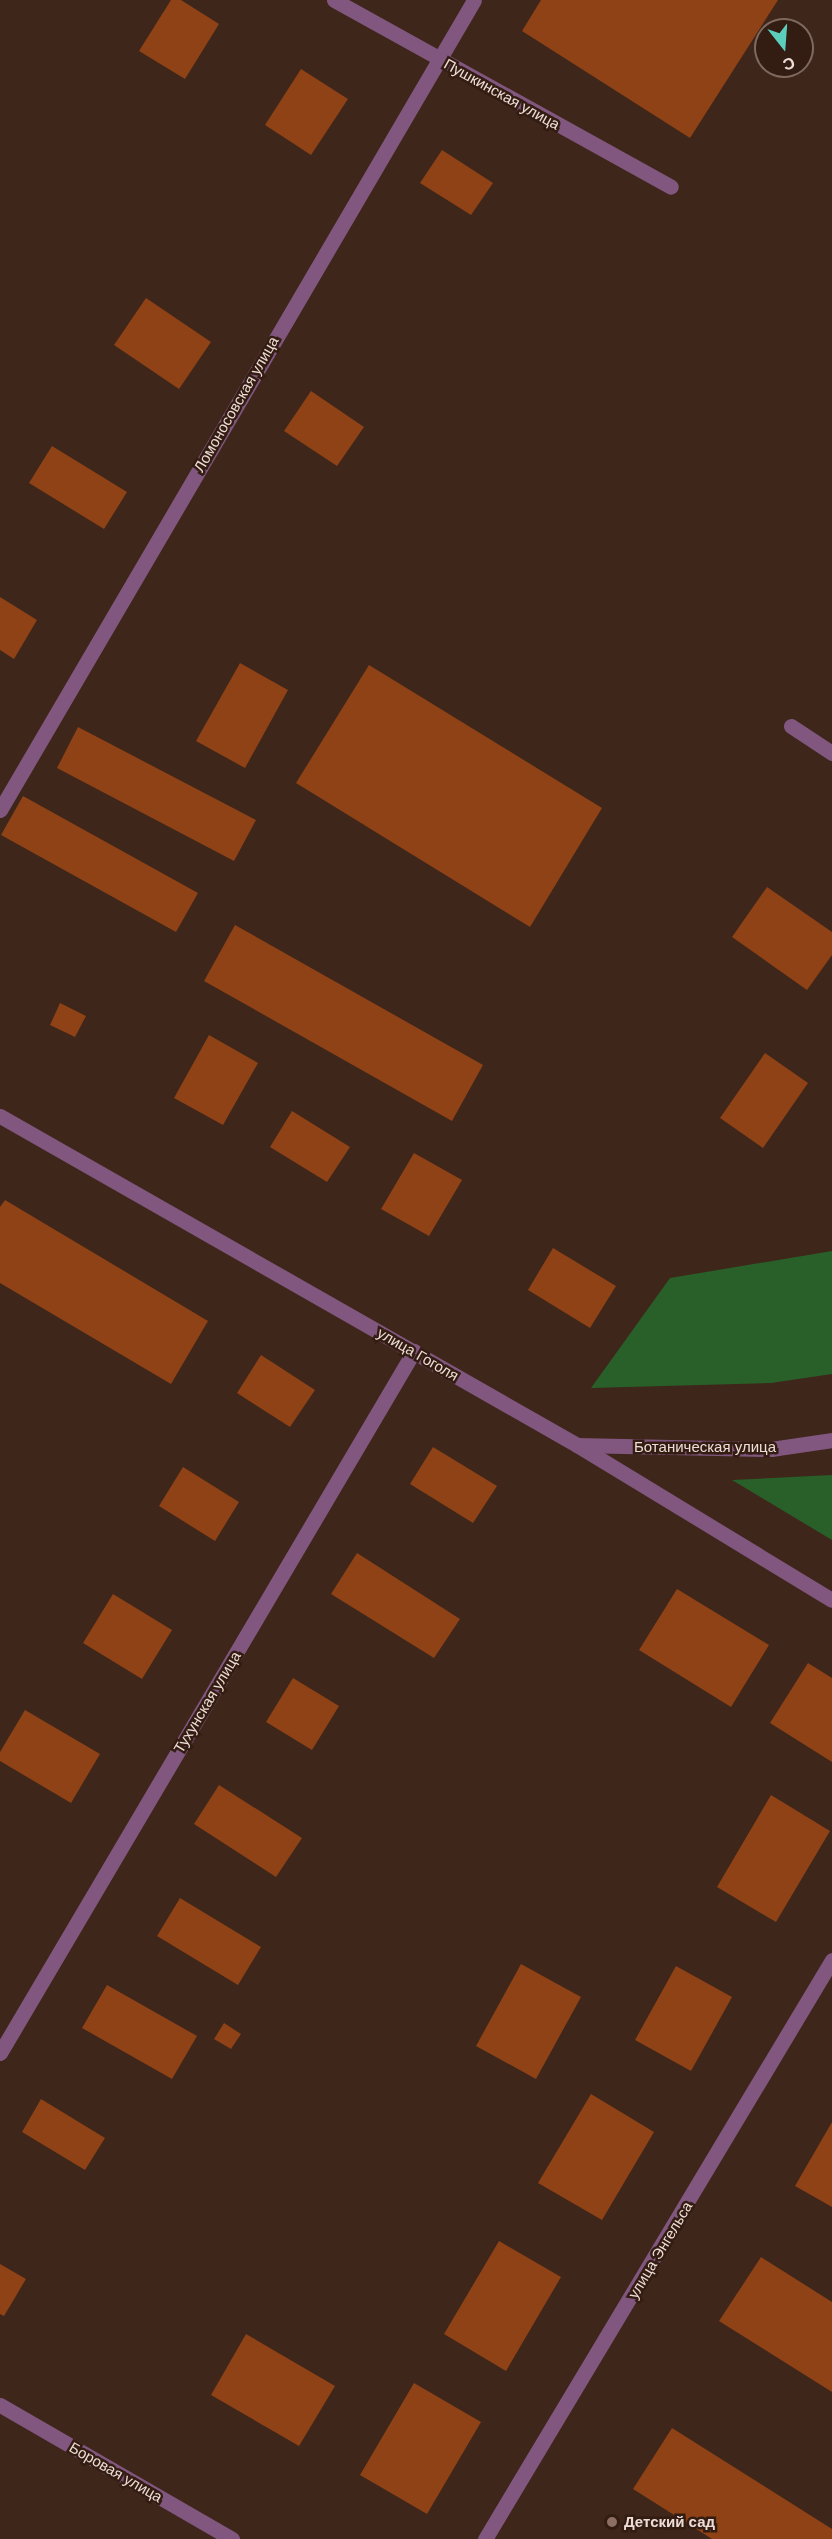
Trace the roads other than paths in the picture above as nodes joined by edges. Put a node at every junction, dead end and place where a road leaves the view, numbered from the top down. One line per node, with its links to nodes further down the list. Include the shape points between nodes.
1 (334, 0): 3 (street, Пушкинская улица)
2 (474, 0): 3 (street, Ломоносовская улица)
3 (437, 59): 4 (street, Пушкинская улица); 7 (street, Ломоносовская улица)
4 (671, 187)
5 (791, 726): 6 (street)
6 (832, 753)
7 (0, 810)
8 (0, 1116): 9 (street, улица Гоголя)
9 (414, 1351): 11 (street, улица Гоголя); 14 (street, Тухунская улица)
10 (832, 1440): 11 (street, Ботаническая улица, via 771,1449)
11 (578, 1445): 12 (street, улица Гоголя)
12 (832, 1600)
13 (832, 1960): 17 (street, улица Энгельса)
14 (0, 2054)
15 (0, 2405): 16 (street, Боровая улица)
16 (232, 2539)
17 (485, 2539)

